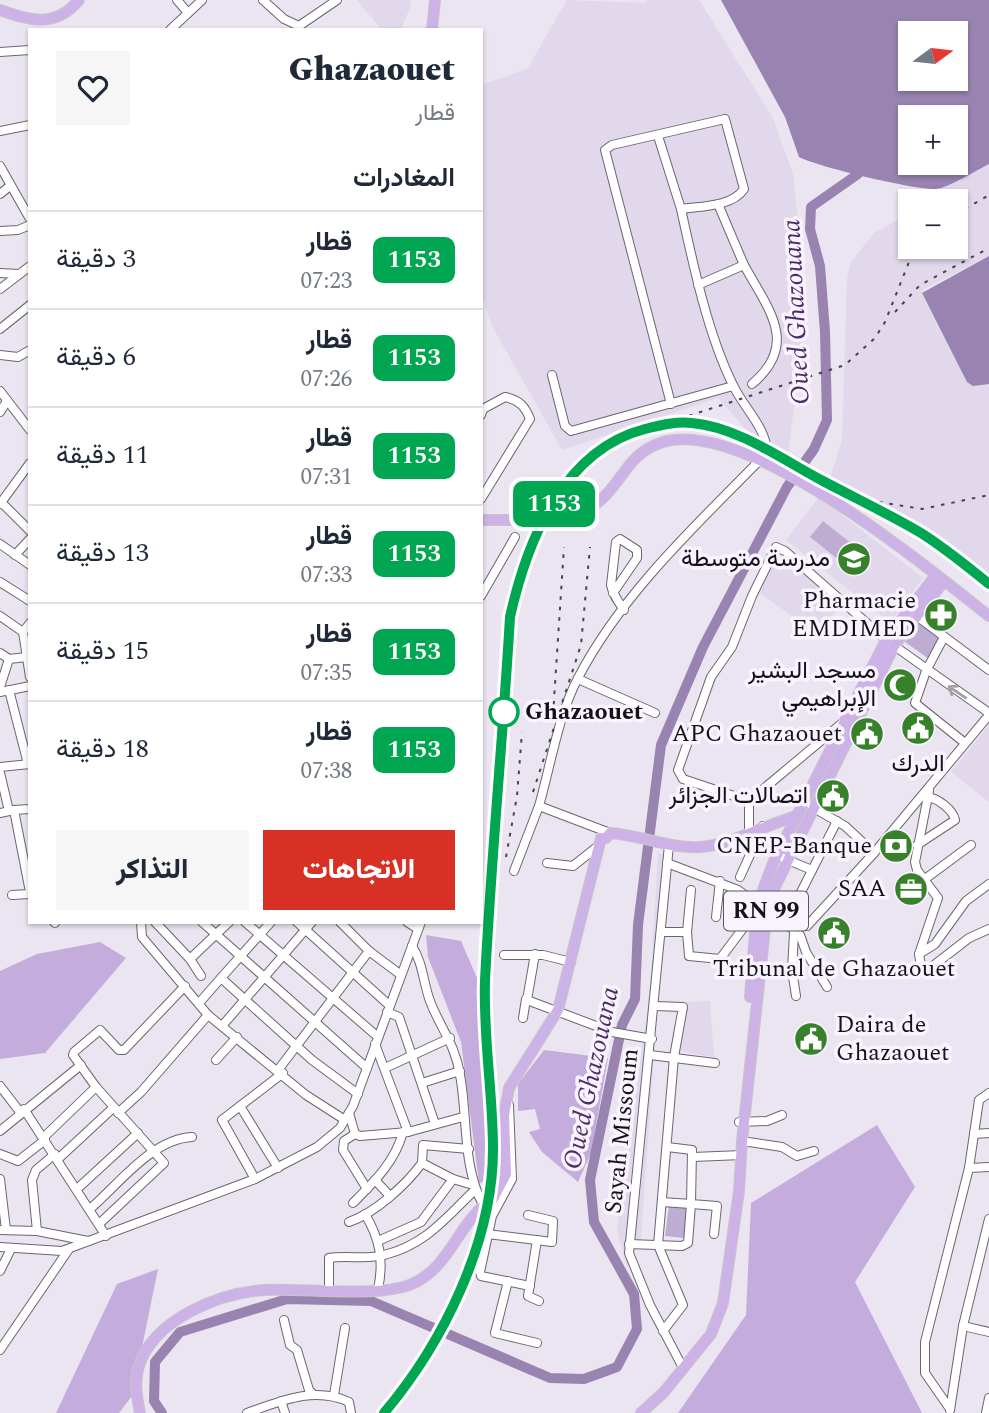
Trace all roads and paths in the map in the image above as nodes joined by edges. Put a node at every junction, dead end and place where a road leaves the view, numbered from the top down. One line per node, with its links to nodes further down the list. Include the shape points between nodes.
1 (79, 0): 7 (main road, via 64,15 39,21)
2 (177, 0): 8 (street)
3 (202, 0): 8 (street)
4 (263, 0): 5 (street, via 299,26)
5 (337, 0)
6 (435, 0): 10 (main road)
7 (0, 10)
8 (188, 13): 9 (street)
9 (172, 28)
10 (432, 28)
11 (28, 50): 12 (street)
12 (0, 52)
13 (28, 125): 14 (street)
14 (0, 131)
15 (657, 136): 19 (street, via 725,120 744,189 740,196); 20 (street); 41 (street, via 605,150)
16 (0, 166): 17 (street)
17 (10, 186): 18 (street); 21 (street)
18 (0, 194)
19 (718, 204): 20 (street); 24 (street)
20 (681, 209): 28 (street)
21 (28, 216)
22 (28, 226): 23 (street)
23 (0, 232)
24 (744, 265): 28 (street); 37 (street, via 770,313 779,345 770,369)
25 (28, 267): 27 (street)
26 (0, 273): 27 (street)
27 (19, 274): 29 (street)
28 (698, 285): 38 (street)
29 (0, 289)
30 (28, 307): 31 (street)
31 (0, 329)
32 (28, 351): 34 (street)
33 (0, 355): 34 (street)
34 (18, 357): 35 (street)
35 (28, 360)
36 (552, 375): 41 (street, via 560,412 571,431)
37 (752, 384)
38 (733, 386): 41 (street); 45 (street, via 766,441 767,452)
39 (0, 391): 40 (street)
40 (7, 401): 43 (street); 44 (street)
41 (671, 404)
42 (483, 409): 49 (street, via 505,397 516,400 530,419)
43 (0, 412)
44 (28, 427)
45 (760, 461): 51 (main road, bridge, via 710,443 667,441 640,455 597,506 559,518); 58 (main road, via 825,495); 63 (street, via 707,513)
46 (28, 466): 47 (street)
47 (22, 474): 48 (street); 50 (street)
48 (28, 479)
49 (483, 496)
50 (1, 503): 52 (street)
51 (483, 520)
52 (28, 529)
53 (515, 537): 60 (street)
54 (28, 541): 56 (street)
55 (0, 544): 56 (street)
56 (15, 555): 57 (street)
57 (28, 564)
58 (938, 580): 64 (main road, RN 99); 66 (main road); 67 (main road)
59 (0, 582): 62 (street)
60 (483, 593)
61 (613, 593): 61 (street, via 637,558 637,550 620,539 616,542); 63 (street)
62 (28, 600)
63 (624, 610): 77 (street)
64 (913, 612): 70 (street); 71 (main road, RN 99)
65 (0, 616): 69 (street)
66 (989, 616)
67 (989, 623)
68 (28, 626): 69 (street)
69 (23, 632): 73 (street)
70 (944, 637): 75 (street); 76 (street)
71 (890, 643): 76 (street); 82 (main road, RN 99); 89 (street, via 776,547 732,647 711,677 678,769 683,779); 93 (main road, RN 99)
72 (0, 653): 74 (street)
73 (27, 657): 74 (street)
74 (9, 659): 79 (street)
75 (988, 669)
76 (926, 671): 81 (street, one-way to 76); 83 (street, via 916,705)
77 (578, 679): 80 (street); 90 (street)
78 (28, 686): 79 (street)
79 (3, 690): 84 (street)
80 (655, 713)
81 (989, 714): 83 (street)
82 (846, 720): 89 (street); 93 (main road, RN 99)
83 (965, 743): 88 (street)
84 (28, 761)
85 (28, 764): 86 (street)
86 (0, 767)
87 (0, 773): 92 (street)
88 (928, 792): 99 (street); 99 (street, via 955,820); 101 (street)
89 (749, 801): 96 (street)
90 (539, 806): 97 (street); 106 (street)
91 (28, 809): 92 (street)
92 (8, 812): 111 (street)
93 (801, 817): 94 (street); 95 (main road); 102 (main road, RN 99)
94 (837, 821): 101 (street); 105 (street)
95 (762, 826): 96 (main road); 107 (street)
96 (748, 831): 98 (main road, via 710,846)
97 (606, 835): 98 (main road, via 624,834); 103 (street, via 595,851 573,866); 145 (main road)
98 (664, 845): 104 (street, Sayah Missoum)
99 (916, 845): 108 (street, via 915,862)
100 (971, 845): 108 (street)
101 (874, 853): 129 (street)
102 (782, 857): 105 (street); 116 (main road, RN 99)
103 (547, 863)
104 (667, 863): 109 (street); 132 (street, Sayah Missoum)
105 (812, 870): 115 (street)
106 (514, 871)
107 (740, 877)
108 (925, 879): 140 (street, via 938,898)
109 (720, 881): 116 (street); 117 (street)
110 (989, 884): 140 (street, via 966,901 935,944)
111 (28, 888)
112 (691, 890): 133 (street)
113 (28, 892): 114 (street)
114 (12, 895)
115 (797, 900)
116 (760, 904): 118 (street); 133 (street, via 720,959 690,956); 134 (street); 192 (main road, RN 99)
117 (716, 916)
118 (798, 919): 129 (street); 134 (street)
119 (141, 924): 151 (street, via 142,937)
120 (157, 924): 144 (street)
121 (204, 924): 136 (street)
122 (227, 924): 136 (street)
123 (248, 924): 135 (street)
124 (269, 924): 135 (street)
125 (299, 924): 131 (street)
126 (310, 924): 131 (street)
127 (342, 924): 138 (street)
128 (419, 926): 137 (street)
129 (807, 926): 134 (street, via 806,932)
130 (989, 929): 140 (street, via 969,938 929,969 921,967)
131 (305, 930): 142 (street); 146 (street)
132 (661, 932): 133 (street); 158 (street, Sayah Missoum)
133 (687, 932)
134 (795, 932): 152 (street); 153 (street, via 792,970)
135 (260, 935): 142 (street); 143 (street)
136 (218, 936): 143 (street); 144 (street)
137 (412, 946): 147 (street); 166 (street, via 421,960 430,1002)
138 (369, 951): 146 (street); 147 (street)
139 (535, 954): 141 (street); 145 (street); 155 (street)
140 (919, 954)
141 (504, 955)
142 (283, 956): 150 (street); 156 (street)
143 (240, 957): 149 (street); 150 (street)
144 (190, 959): 148 (street)
145 (571, 962): 160 (main road)
146 (353, 972): 156 (street); 159 (street)
147 (401, 975): 159 (street)
148 (201, 976)
149 (221, 978): 154 (street); 157 (street)
150 (263, 978): 154 (street); 163 (street)
151 (185, 986): 157 (street); 175 (street, via 124,1050 118,1050 102,1030 97,1031 73,1054)
152 (827, 987)
153 (796, 996)
154 (244, 999): 164 (street); 169 (street)
155 (526, 999): 160 (street); 162 (street)
156 (331, 1000): 163 (street); 168 (street)
157 (199, 1003): 161 (street)
158 (655, 1006): 167 (street, Sayah Missoum); 172 (street, via 682,1007)
159 (388, 1009): 168 (street); 170 (street, via 399,1017)
160 (558, 1010): 167 (street, via 611,1032); 180 (main road)
161 (208, 1015): 164 (street); 188 (street, via 141,1092)
162 (523, 1018)
163 (316, 1021): 169 (street); 176 (street)
164 (222, 1026): 165 (street)
165 (237, 1037): 173 (street); 179 (street)
166 (450, 1038): 170 (street); 178 (street)
167 (652, 1039): 171 (street, Sayah Missoum)
168 (377, 1040): 176 (street); 177 (street)
169 (297, 1046): 179 (street); 185 (street)
170 (413, 1055): 177 (street); 181 (street)
171 (650, 1055): 172 (street); 240 (street, Sayah Missoum)
172 (674, 1057): 174 (street); 203 (street)
173 (216, 1060)
174 (715, 1063)
175 (80, 1065): 183 (street); 187 (street)
176 (367, 1068): 185 (street)
177 (385, 1068): 195 (street)
178 (460, 1071): 181 (street); 191 (street)
179 (281, 1072): 186 (street); 190 (street, via 306,1095)
180 (514, 1079): 222 (main road, via 505,1099 506,1174); 234 (street, via 509,1101 512,1179)
181 (422, 1083): 193 (street)
182 (0, 1086): 187 (street)
183 (96, 1087): 188 (street); 201 (street)
184 (989, 1093): 199 (street, via 979,1100)
185 (358, 1094): 190 (street)
186 (240, 1106): 213 (street); 216 (street, via 223,1122)
187 (22, 1111): 194 (street); 201 (street)
188 (115, 1111): 196 (street); 209 (street)
189 (782, 1115): 192 (street)
190 (347, 1116): 197 (street); 213 (street, via 317,1147)
191 (463, 1117): 193 (street); 204 (street)
192 (742, 1123): 202 (main road, RN 99); 208 (main road, RN 99)
193 (435, 1124): 195 (street)
194 (0, 1131)
195 (406, 1132): 197 (street); 218 (street)
196 (138, 1133): 205 (street); 219 (street)
197 (355, 1133): 220 (street, via 344,1141 343,1150)
198 (989, 1133): 199 (street)
199 (974, 1134): 214 (street)
200 (192, 1138): 205 (street, via 172,1141)
201 (44, 1139): 207 (street, via 18,1161); 209 (street)
202 (742, 1141): 206 (street, via 782,1147 797,1156); 208 (main road, RN 99)
203 (667, 1147): 210 (street, via 689,1147); 223 (street)
204 (469, 1149): 211 (street, via 423,1145); 222 (street)
205 (155, 1151): 226 (street); 231 (street, via 164,1164)
206 (814, 1151)
207 (0, 1154)
208 (739, 1155): 210 (street); 259 (main road, RN 99, via 719,1319)
209 (57, 1157): 219 (street); 233 (street, via 36,1170 32,1180)
210 (693, 1157): 225 (street)
211 (422, 1163): 217 (street); 221 (street)
212 (989, 1167): 214 (street)
213 (278, 1168): 216 (street)
214 (969, 1168): 264 (street, via 925,1342 925,1373)
215 (0, 1179): 232 (street)
216 (255, 1179): 236 (street)
217 (453, 1179): 222 (street); 238 (street, via 421,1222)
218 (375, 1180): 220 (street); 221 (street)
219 (78, 1189): 226 (street)
220 (367, 1189): 224 (street)
221 (388, 1195): 227 (street)
222 (480, 1196): 245 (street, via 433,1232); 250 (main road, via 437,1267 403,1287)
223 (662, 1202): 225 (street); 241 (street)
224 (353, 1203)
225 (691, 1204): 235 (street, via 717,1206); 241 (street, via 688,1243)
226 (90, 1209): 231 (street)
227 (365, 1214): 230 (street); 238 (street)
228 (528, 1215): 237 (street, via 555,1224 552,1242)
229 (989, 1219): 253 (street)
230 (349, 1222)
231 (99, 1224): 236 (street)
232 (3, 1230): 233 (street)
233 (37, 1231): 239 (street)
234 (487, 1234): 237 (street); 247 (street, via 480,1275)
235 (714, 1234)
236 (106, 1236): 239 (street)
237 (537, 1240): 248 (street)
238 (378, 1241): 245 (street)
239 (91, 1242): 243 (street)
240 (629, 1244): 241 (street); 255 (street, Sayah Missoum, via 631,1262)
241 (658, 1245): 255 (street, via 683,1305)
242 (0, 1247): 244 (street)
243 (69, 1248): 244 (street); 258 (street)
244 (11, 1249): 246 (street)
245 (382, 1256): 249 (street, via 329,1258); 250 (street)
246 (0, 1271)
247 (508, 1281): 248 (street); 257 (street, via 495,1332)
248 (530, 1286): 251 (street, via 529,1297)
249 (329, 1289): 250 (main road); 265 (main road, via 248,1293 212,1303 172,1323 150,1343 138,1367)
250 (378, 1289)
251 (539, 1301)
252 (284, 1320): 260 (street, via 290,1345 297,1350)
253 (963, 1326): 256 (street); 264 (street)
254 (345, 1328): 261 (street)
255 (663, 1331): 259 (street, Sayah Missoum)
256 (989, 1332)
257 (537, 1343)
258 (0, 1350)
259 (682, 1366): 269 (main road, RN 99, via 664,1392)
260 (313, 1394): 261 (street); 263 (street)
261 (334, 1395): 268 (street, via 351,1403)
262 (989, 1398): 270 (street)
263 (281, 1401): 266 (street); 267 (street)
264 (950, 1411)
265 (141, 1413)
266 (247, 1413)
267 (285, 1413)
268 (351, 1413)
269 (641, 1413)
270 (986, 1413)

